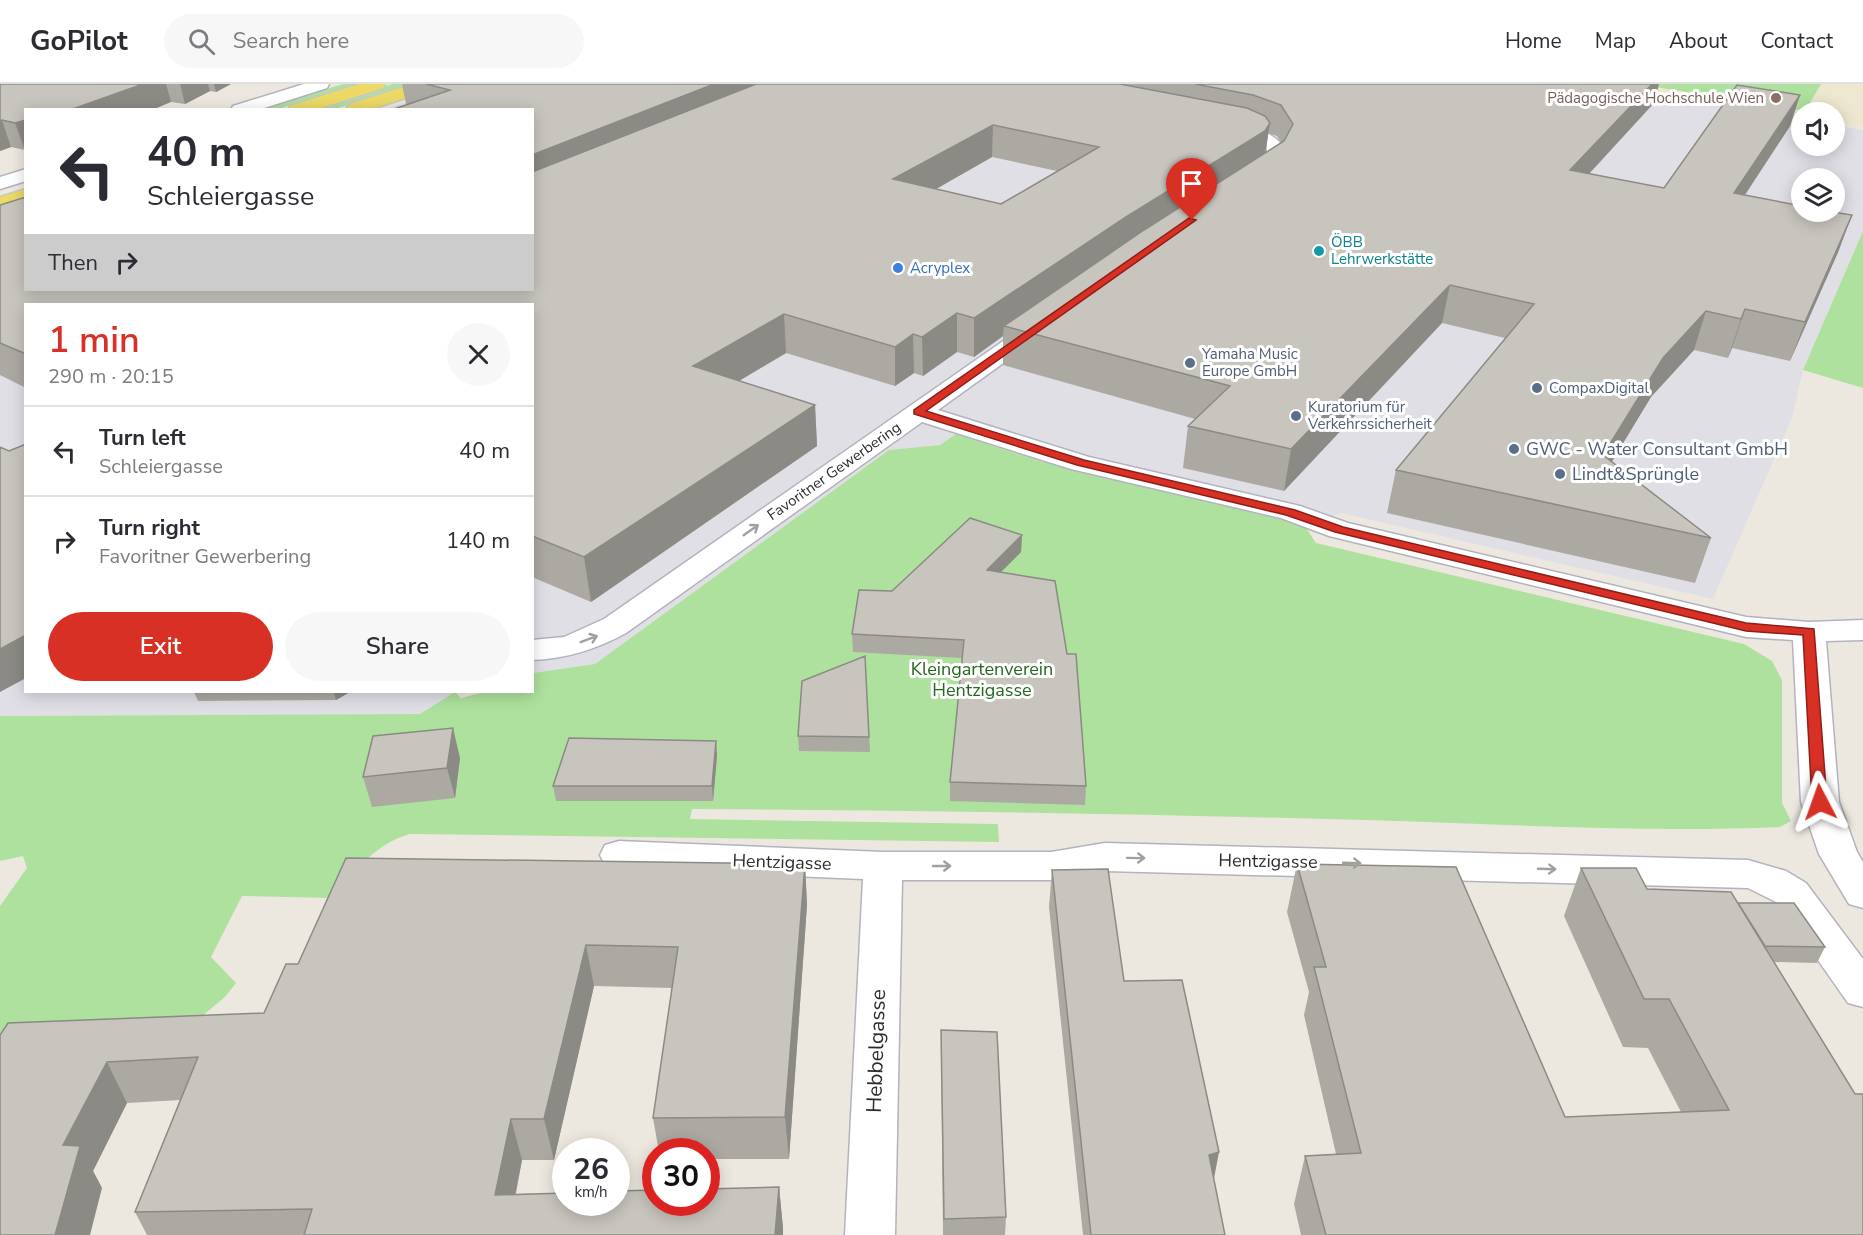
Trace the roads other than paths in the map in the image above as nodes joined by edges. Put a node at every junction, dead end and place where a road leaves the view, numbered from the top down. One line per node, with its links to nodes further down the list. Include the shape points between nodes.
1 (321, 84): 4 (street)
2 (377, 84): 5 (main road)
3 (430, 84): 6 (main road)
4 (244, 108)
5 (302, 108)
6 (357, 108)
7 (1211, 125): 10 (street, via 1260,137 1276,149 1271,168)
8 (24, 176): 9 (street)
9 (0, 183)
10 (1231, 194)
11 (24, 196): 12 (main road)
12 (0, 204)
13 (24, 216): 14 (main road)
14 (0, 224)
15 (1058, 313): 16 (street, Favoritner Gewerbering)
16 (918, 412): 18 (street, via 1081,463 1290,513 1351,532 1746,627); 19 (street, Favoritner Gewerbering, one-way to 16, via 598,636)
17 (1863, 630): 18 (street)
18 (1809, 632): 22 (street, via 1820,802 1838,854)
19 (534, 650)
20 (619, 855): 21 (street, Hentzigasse)
21 (883, 866): 23 (street, Hentzigasse, one-way to 23, via 1051,866 1105,857 1748,874 1772,881 1792,893); 24 (street, Hebbelgasse)
22 (1863, 894)
23 (1863, 991)
24 (870, 1235)

